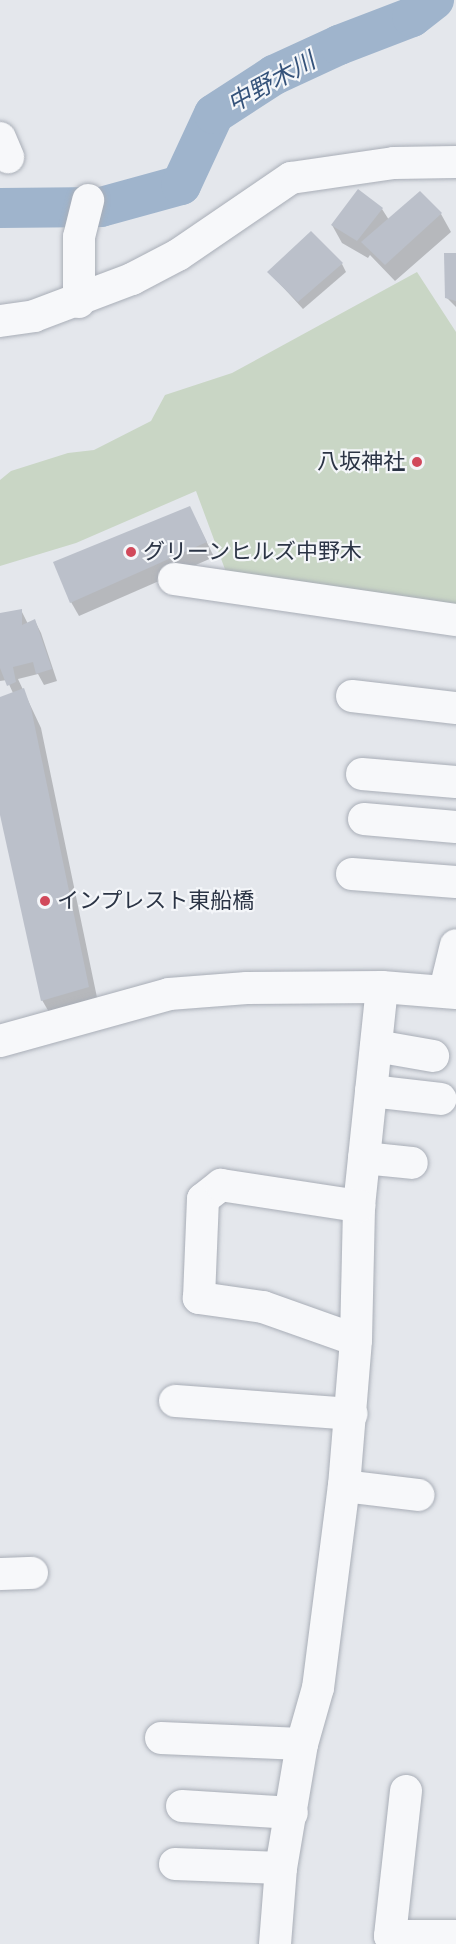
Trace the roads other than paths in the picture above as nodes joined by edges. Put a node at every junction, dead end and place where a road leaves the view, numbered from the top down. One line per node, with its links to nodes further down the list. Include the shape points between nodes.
1 (456, 162): 3 (street, via 394,163 291,178 177,255)
2 (86, 209): 3 (street, via 79,237)
3 (79, 302): 4 (street, via 34,316)
4 (0, 321)
5 (174, 579): 6 (street)
6 (456, 620)
7 (352, 696): 8 (street)
8 (456, 708)
9 (362, 774): 10 (street)
10 (456, 782)
11 (364, 819): 12 (street)
12 (456, 827)
13 (352, 874): 14 (street)
14 (456, 882)
15 (456, 945): 17 (street)
16 (382, 987): 17 (street); 18 (street, via 247,988 169,994); 19 (street)
17 (451, 992)
18 (0, 1041)
19 (376, 1046): 20 (street); 21 (street)
20 (434, 1056)
21 (371, 1090): 22 (street); 23 (street)
22 (441, 1099)
23 (364, 1158): 24 (street); 25 (street)
24 (412, 1162)
25 (359, 1206): 26 (street); 26 (street, via 221,1185 203,1199 199,1298 263,1306)
26 (356, 1340): 28 (street)
27 (175, 1401): 28 (street)
28 (352, 1414): 29 (street)
29 (344, 1486): 30 (street); 34 (street, via 318,1688)
30 (417, 1495)
31 (32, 1573): 32 (street)
32 (0, 1574)
33 (161, 1738): 34 (street)
34 (302, 1744): 37 (street)
35 (406, 1791): 41 (street)
36 (182, 1806): 37 (street)
37 (292, 1813): 39 (street)
38 (176, 1864): 39 (street)
39 (281, 1868): 42 (street)
40 (456, 1936): 41 (street)
41 (390, 1940)
42 (275, 1944)

